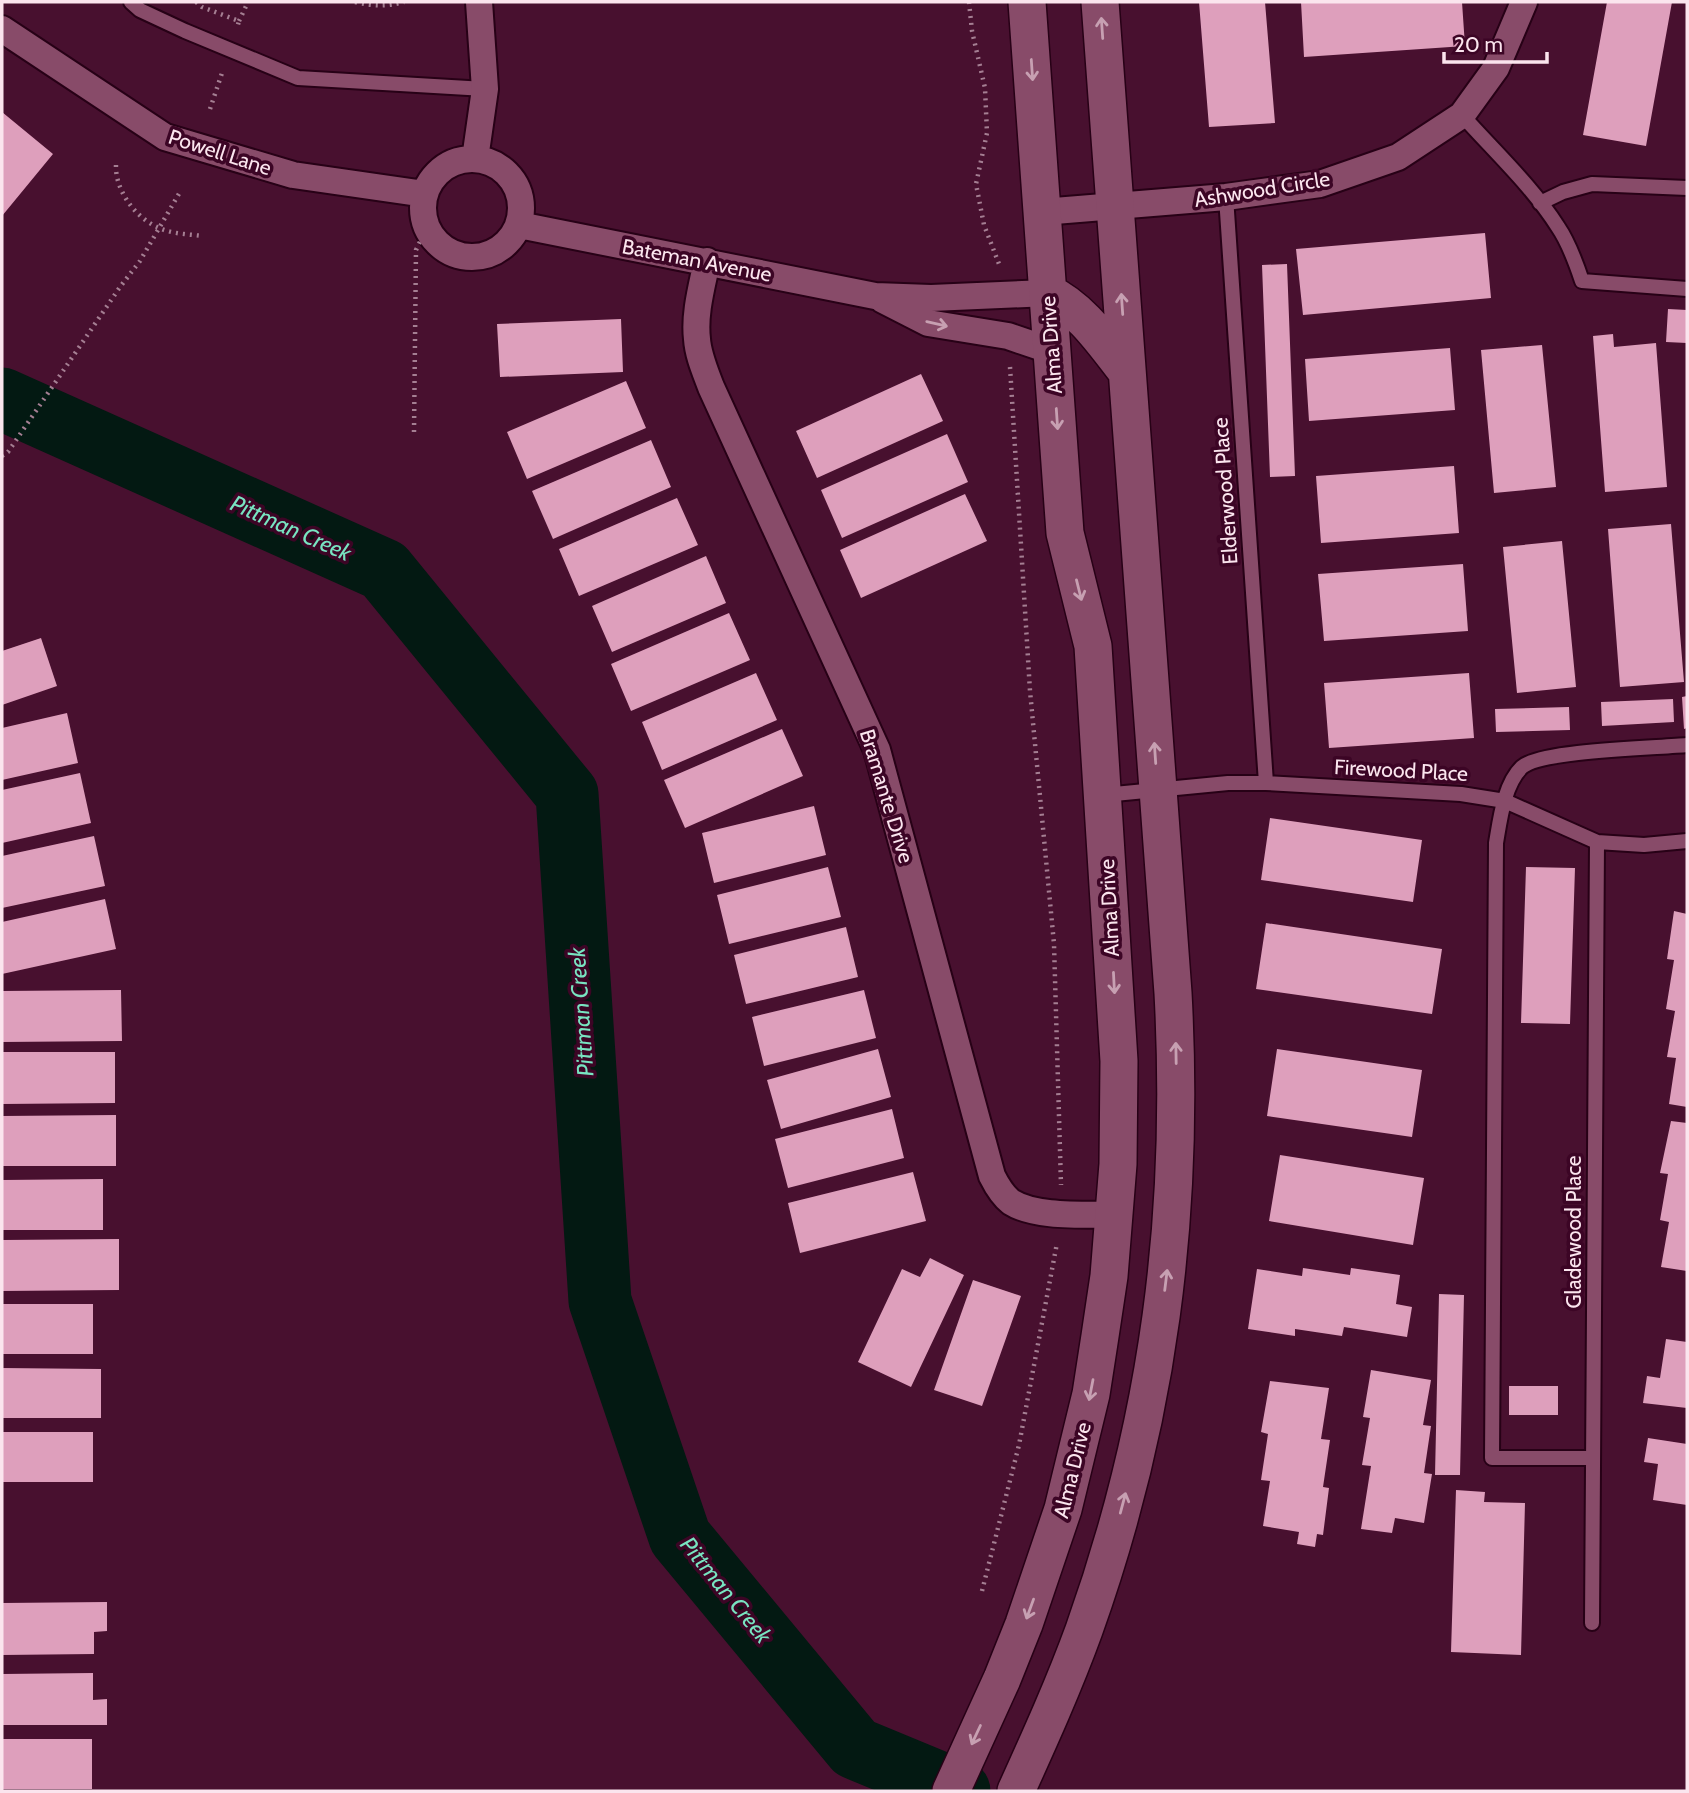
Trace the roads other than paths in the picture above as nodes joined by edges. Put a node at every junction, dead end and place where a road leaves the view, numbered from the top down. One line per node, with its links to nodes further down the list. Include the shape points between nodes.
1 (131, 2): 7 (lane, via 174,26 298,78)
2 (479, 2): 7 (street)
3 (1027, 2): 15 (main road, Alma Drive, one-way to 15)
4 (1100, 2): 14 (main road, one-way to 4)
5 (1524, 2): 8 (street, Ashwood Circle, via 1496,68)
6 (2, 29): 11 (street, Powell Lane, via 165,136 293,175)
7 (485, 89): 9 (street)
8 (1462, 115): 12 (street, Ashwood Circle, via 1398,157 1320,184); 13 (lane)
9 (475, 159): 11 (street, via 443,169); 16 (street, via 488,161 513,180 522,209)
10 (1687, 188): 13 (lane, via 1592,184)
11 (425, 194): 16 (street, via 427,227 442,246 465,257 497,250)
12 (1226, 197): 14 (street, Ashwood Circle); 24 (lane, Elderwood Place)
13 (1540, 202): 18 (lane, via 1559,227 1582,281)
14 (1114, 206): 15 (street, Ashwood Circle); 22 (main road, one-way to 14)
15 (1042, 212): 19 (main road, Alma Drive)
16 (519, 225): 17 (street, Bateman Avenue)
17 (708, 261): 20 (street, Bateman Avenue); 30 (street, Bramante Drive, via 696,323 703,365 877,750 992,1176 1000,1192 1028,1209)
18 (1687, 289)
19 (1048, 293): 20 (street, Bateman Avenue); 21 (main road, Alma Drive); 22 (main road, via 1079,315)
20 (875, 296): 21 (street, Bateman Avenue, one-way to 21, via 928,323 1008,336)
21 (1052, 351): 26 (main road, Alma Drive, one-way to 26, via 1065,533 1093,646)
22 (1127, 372): 25 (main road, one-way to 22)
23 (1687, 745): 27 (lane, via 1540,758 1520,769)
24 (1266, 783): 25 (lane, Firewood Place); 27 (lane, Firewood Place, via 1461,794)
25 (1158, 791): 26 (lane, Firewood Place); 34 (main road, one-way to 25, via 1055,1704 1110,1552 1158,1346 1176,1145 1175,1044)
26 (1102, 795): 30 (main road, Alma Drive, one-way to 30, via 1119,1061)
27 (1505, 801): 29 (lane, Firewood Place); 31 (lane, via 1495,860 1492,1458)
28 (1687, 841): 29 (lane, Firewood Place, via 1644,845)
29 (1597, 842): 31 (lane, Gladewood Place)
30 (1115, 1215): 33 (main road, Alma Drive, one-way to 33, via 1100,1336 1078,1451 1045,1567 1002,1679)
31 (1593, 1458): 32 (lane, Gladewood Place)
32 (1592, 1623)
33 (951, 1791)
34 (1016, 1791)

